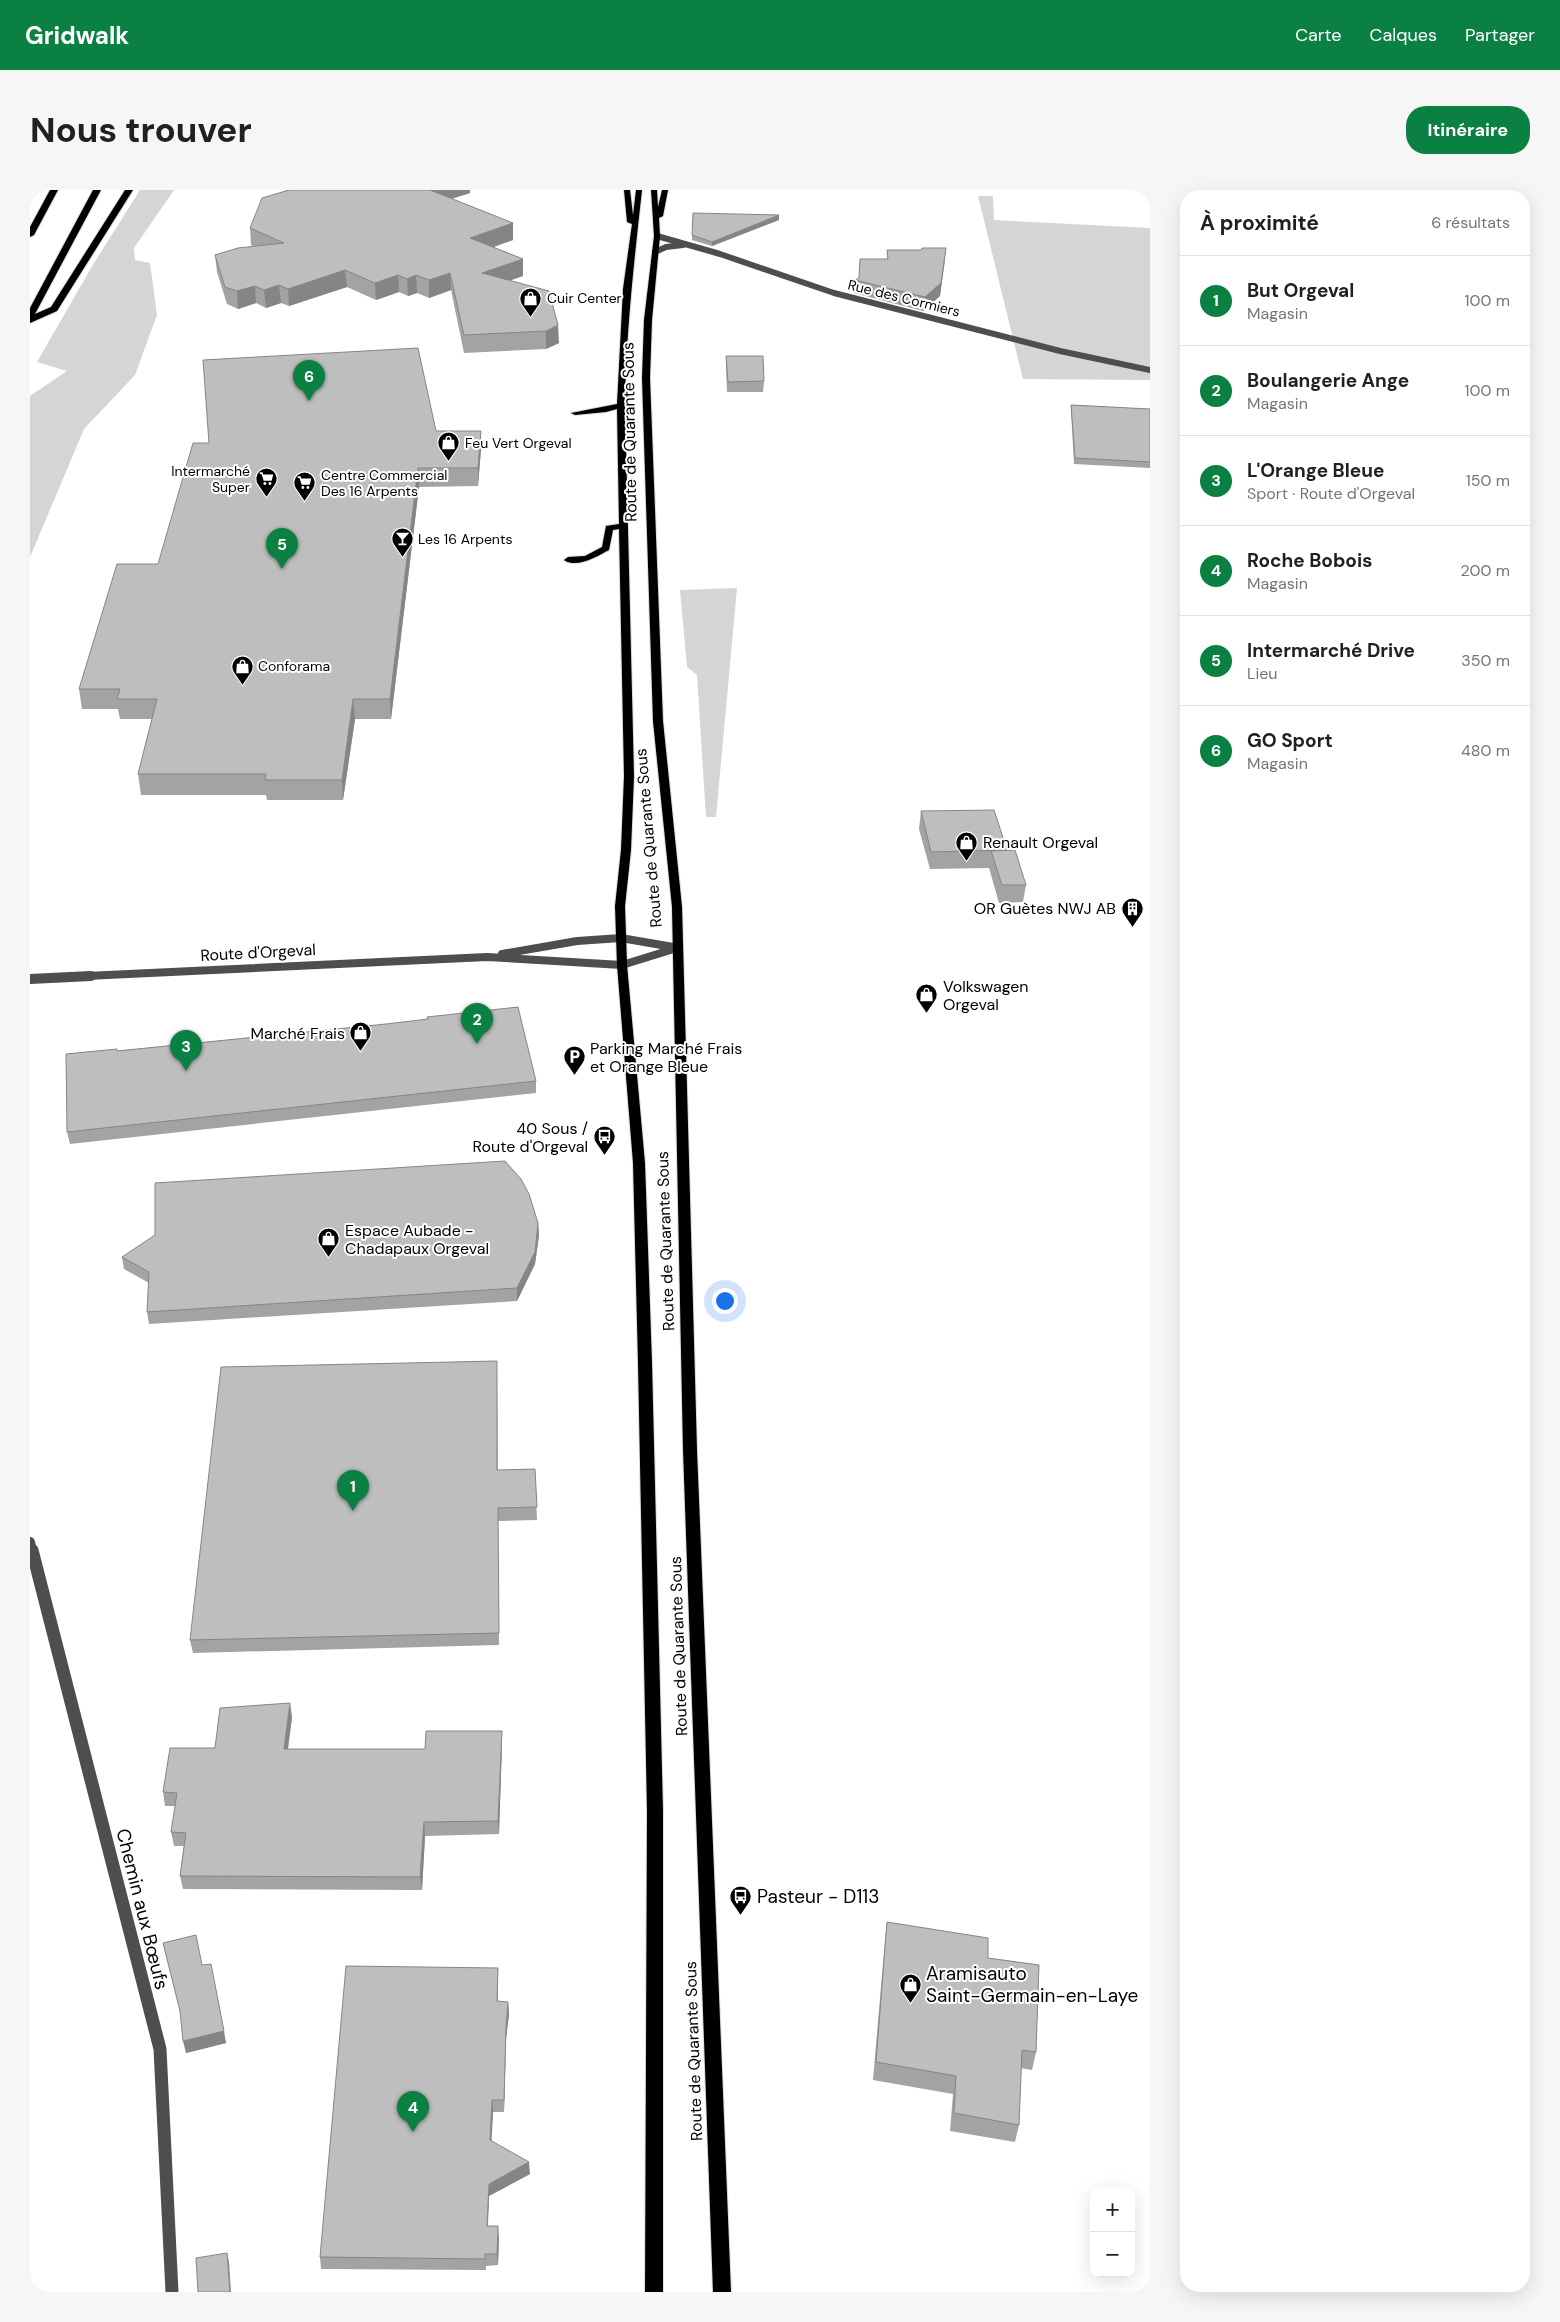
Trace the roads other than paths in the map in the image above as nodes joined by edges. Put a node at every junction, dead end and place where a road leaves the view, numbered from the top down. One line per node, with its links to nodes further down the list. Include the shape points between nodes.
1 (54, 190): 8 (highway)
2 (97, 190): 13 (highway)
3 (129, 190): 14 (highway, via 54,309)
4 (627, 190): 10 (main road)
5 (639, 190): 10 (main road, Route de Quarante Sous)
6 (654, 190): 9 (main road, Route de Quarante Sous)
7 (665, 190): 9 (main road)
8 (30, 235)
9 (657, 236): 11 (street, Rue des Cormiers); 12 (main road, Route de Quarante Sous)
10 (633, 244): 16 (main road, Route de Quarante Sous, via 622,356)
11 (689, 244): 12 (street); 15 (street, Rue des Cormiers, via 834,293 1060,351)
12 (655, 252): 21 (main road, Route de Quarante Sous, via 646,378 658,721 676,898)
13 (30, 316)
14 (30, 320)
15 (1150, 370)
16 (621, 404): 17 (main road, via 606,410); 18 (main road, Route de Quarante Sous)
17 (575, 413)
18 (624, 526): 19 (main road, via 609,528 606,548 596,555); 20 (main road, Route de Quarante Sous, via 629,776 620,906)
19 (568, 560)
20 (621, 938): 21 (street, Route d'Orgeval); 22 (street, Route d'Orgeval, via 577,941); 23 (main road, Route de Quarante Sous)
21 (677, 948): 23 (street); 26 (main road, Route de Quarante Sous, via 690,1450)
22 (487, 957): 23 (street, Route d'Orgeval); 24 (street, Route d'Orgeval)
23 (622, 965): 28 (main road, Route de Quarante Sous, via 639,1163 645,1362 655,1811)
24 (30, 979)
25 (30, 1542): 27 (street, Chemin aux Bœufs, via 160,2048)
26 (721, 2273): 29 (main road, Route de Quarante Sous); 30 (main road)
27 (172, 2292)
28 (654, 2292)
29 (722, 2292)
30 (732, 2292)

